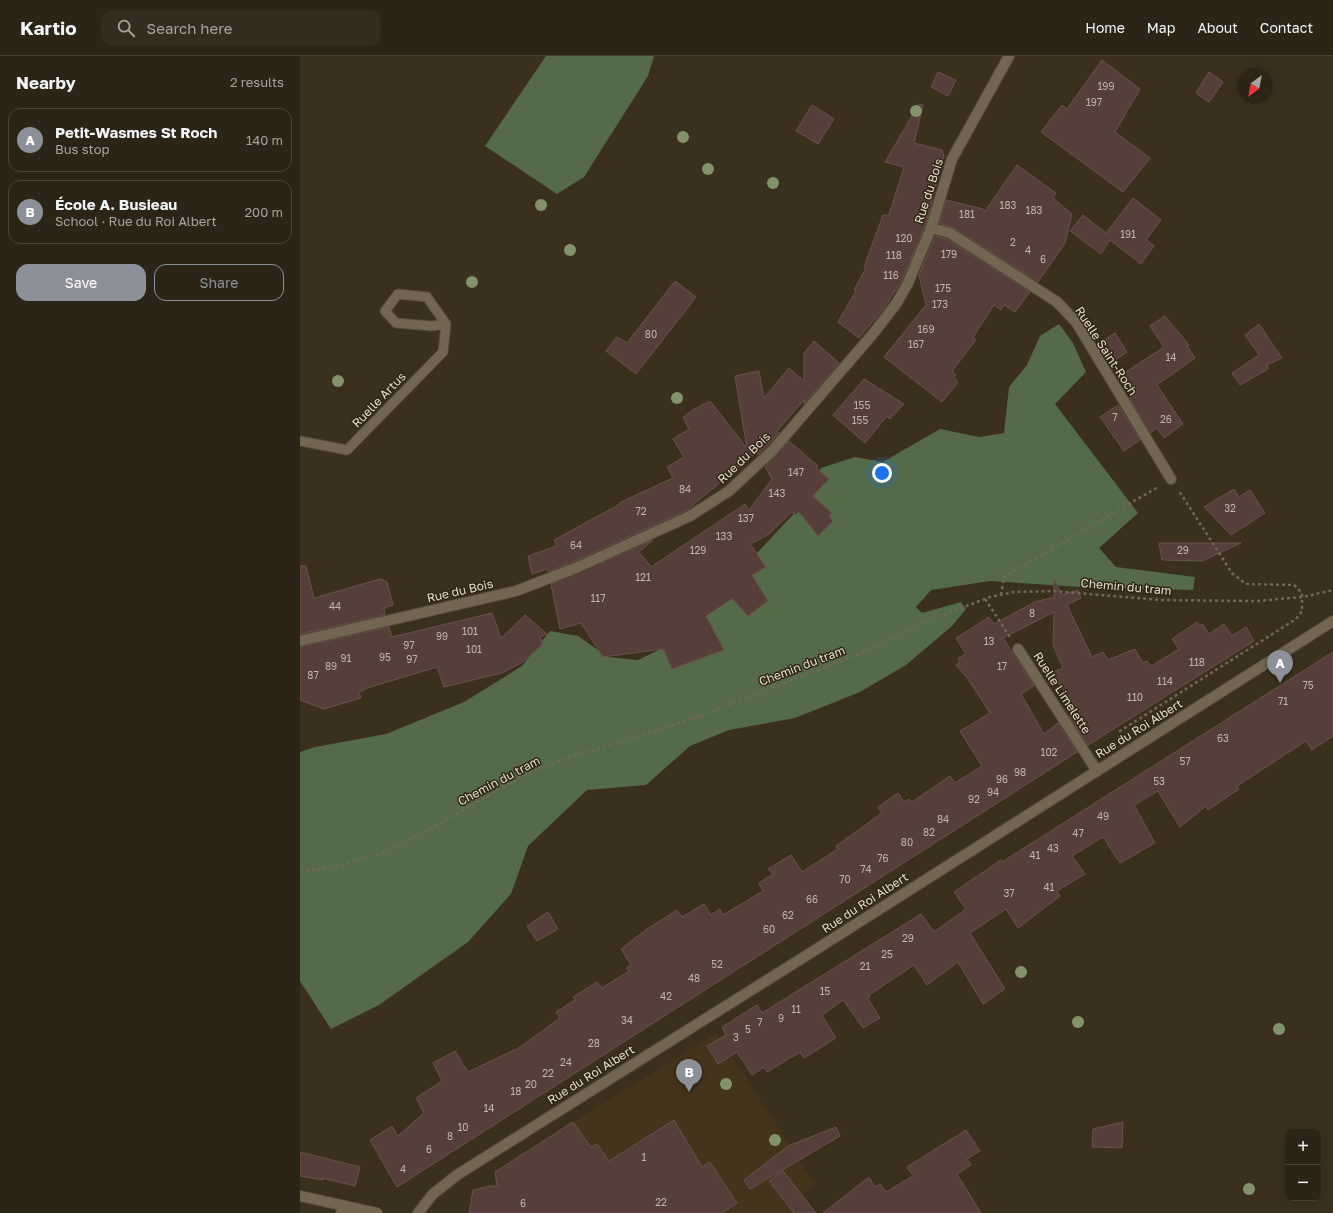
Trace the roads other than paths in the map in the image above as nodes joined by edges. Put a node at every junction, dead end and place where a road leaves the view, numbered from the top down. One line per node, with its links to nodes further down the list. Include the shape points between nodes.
1 (1009, 56): 2 (street, Rue du Bois, via 952,159)
2 (930, 228): 5 (street, Ruelle Saint-Roch, via 950,233 1057,302 1076,322); 7 (street, Rue du Bois, via 908,283 883,323 772,450 729,491 690,516 578,567 516,591)
3 (446, 324): 3 (lane, via 427,297 398,294 385,311 396,323 432,326); 4 (lane, Ruelle Artus, via 443,352 347,450)
4 (300, 441)
5 (1171, 479)
6 (1333, 621): 9 (street, Rue du Roi Albert)
7 (300, 641)
8 (1018, 649): 9 (street, Ruelle Limelette)
9 (1097, 771): 14 (street, Rue du Roi Albert, via 457,1175 432,1194)
10 (300, 1196): 11 (street)
11 (355, 1208): 12 (street); 13 (street)
12 (341, 1213)
13 (377, 1213)
14 (418, 1213)

